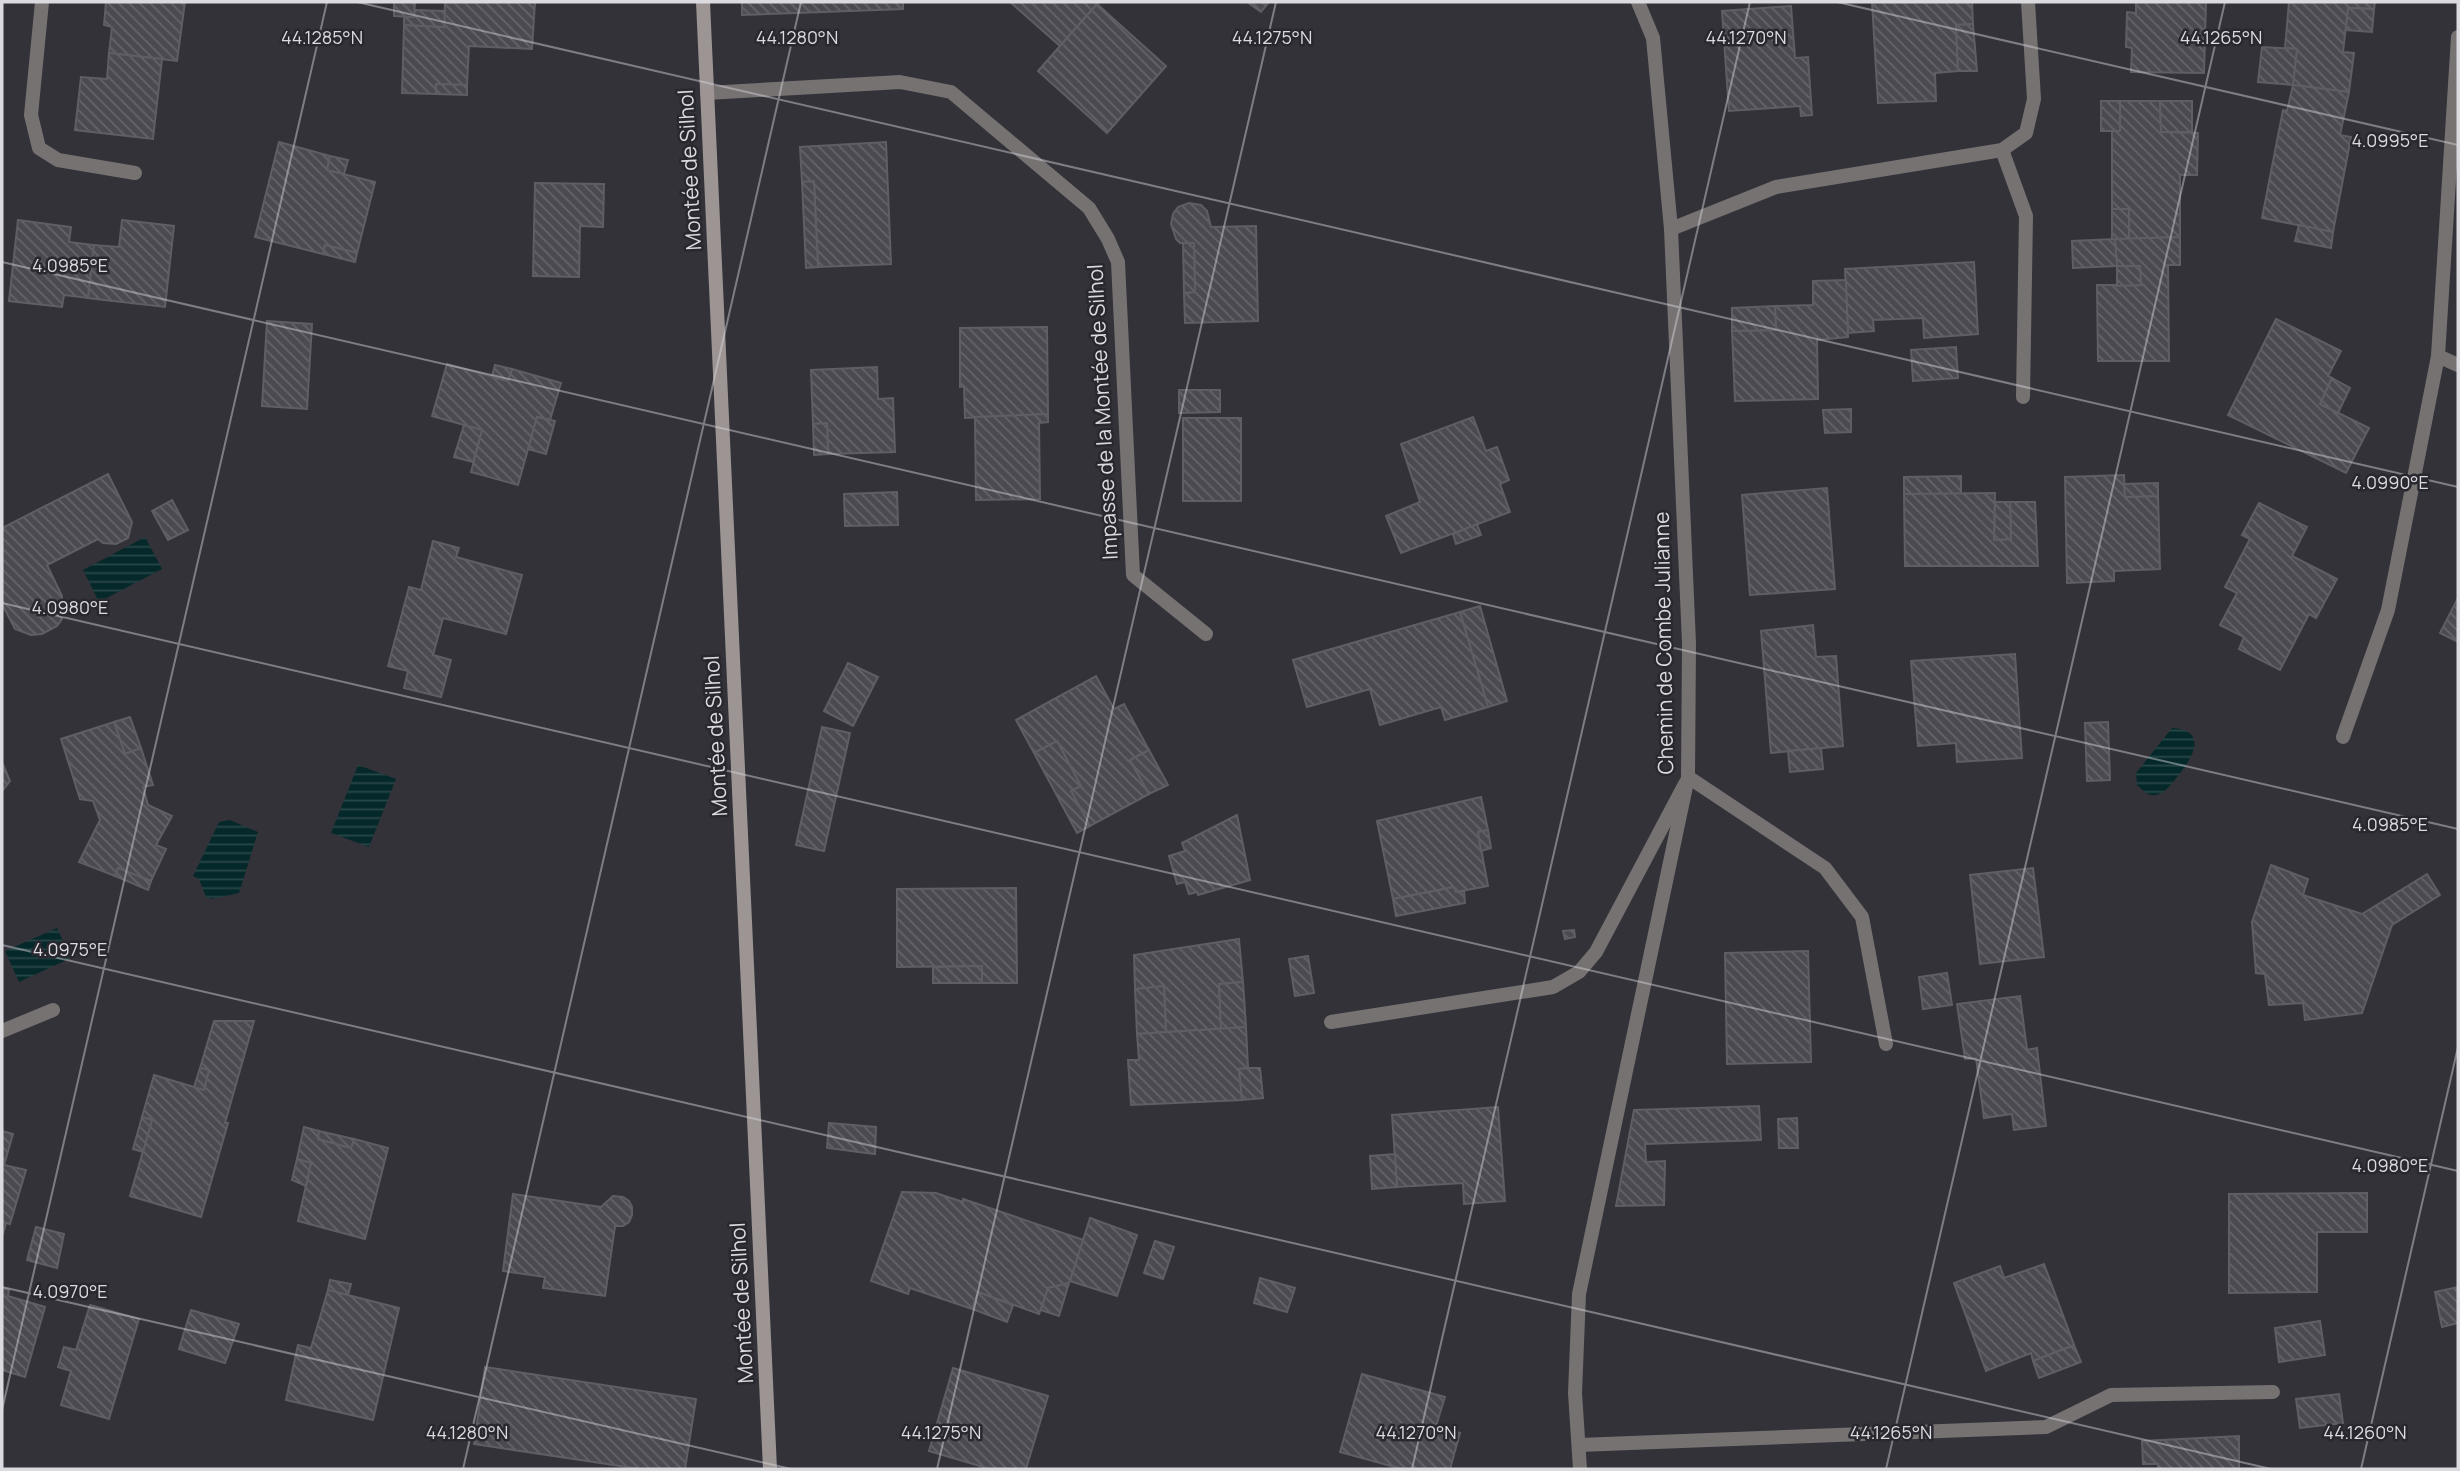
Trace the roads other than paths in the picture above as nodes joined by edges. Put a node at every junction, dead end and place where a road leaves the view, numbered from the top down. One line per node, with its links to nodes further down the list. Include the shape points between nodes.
1 (42, 2): 8 (street, via 31,115 38,148 58,160)
2 (704, 2): 6 (main road, Montée de Silhol)
3 (1638, 2): 9 (street, Chemin de Combe Julianne, via 1653,38)
4 (2028, 2): 7 (street, via 2034,99 2026,133)
5 (2458, 37): 10 (street)
6 (707, 93): 13 (street, Impasse de la Montée de Silhol, via 900,82 951,92 1089,208 1118,262 1133,575); 22 (main road, Montée de Silhol)
7 (2002, 150): 9 (street, via 1776,187); 12 (street, via 2026,216)
8 (135, 173)
9 (1671, 229): 15 (street, Chemin de Combe Julianne, via 1689,643)
10 (2438, 356): 11 (street); 14 (street, via 2388,610)
11 (2458, 365)
12 (2023, 397)
13 (1206, 634)
14 (2343, 737)
15 (1688, 777): 17 (street, via 1596,952 1579,972 1553,987); 19 (street, via 1825,868 1862,917); 21 (street, Chemin de Combe Julianne, via 1579,1294)
16 (53, 1010): 18 (street)
17 (1331, 1022)
18 (2, 1031)
19 (1886, 1044)
20 (2273, 1392): 21 (street, via 2111,1395 2046,1427)
21 (1578, 1445): 23 (street, Chemin de Combe Julianne)
22 (770, 1469)
23 (1580, 1469)

